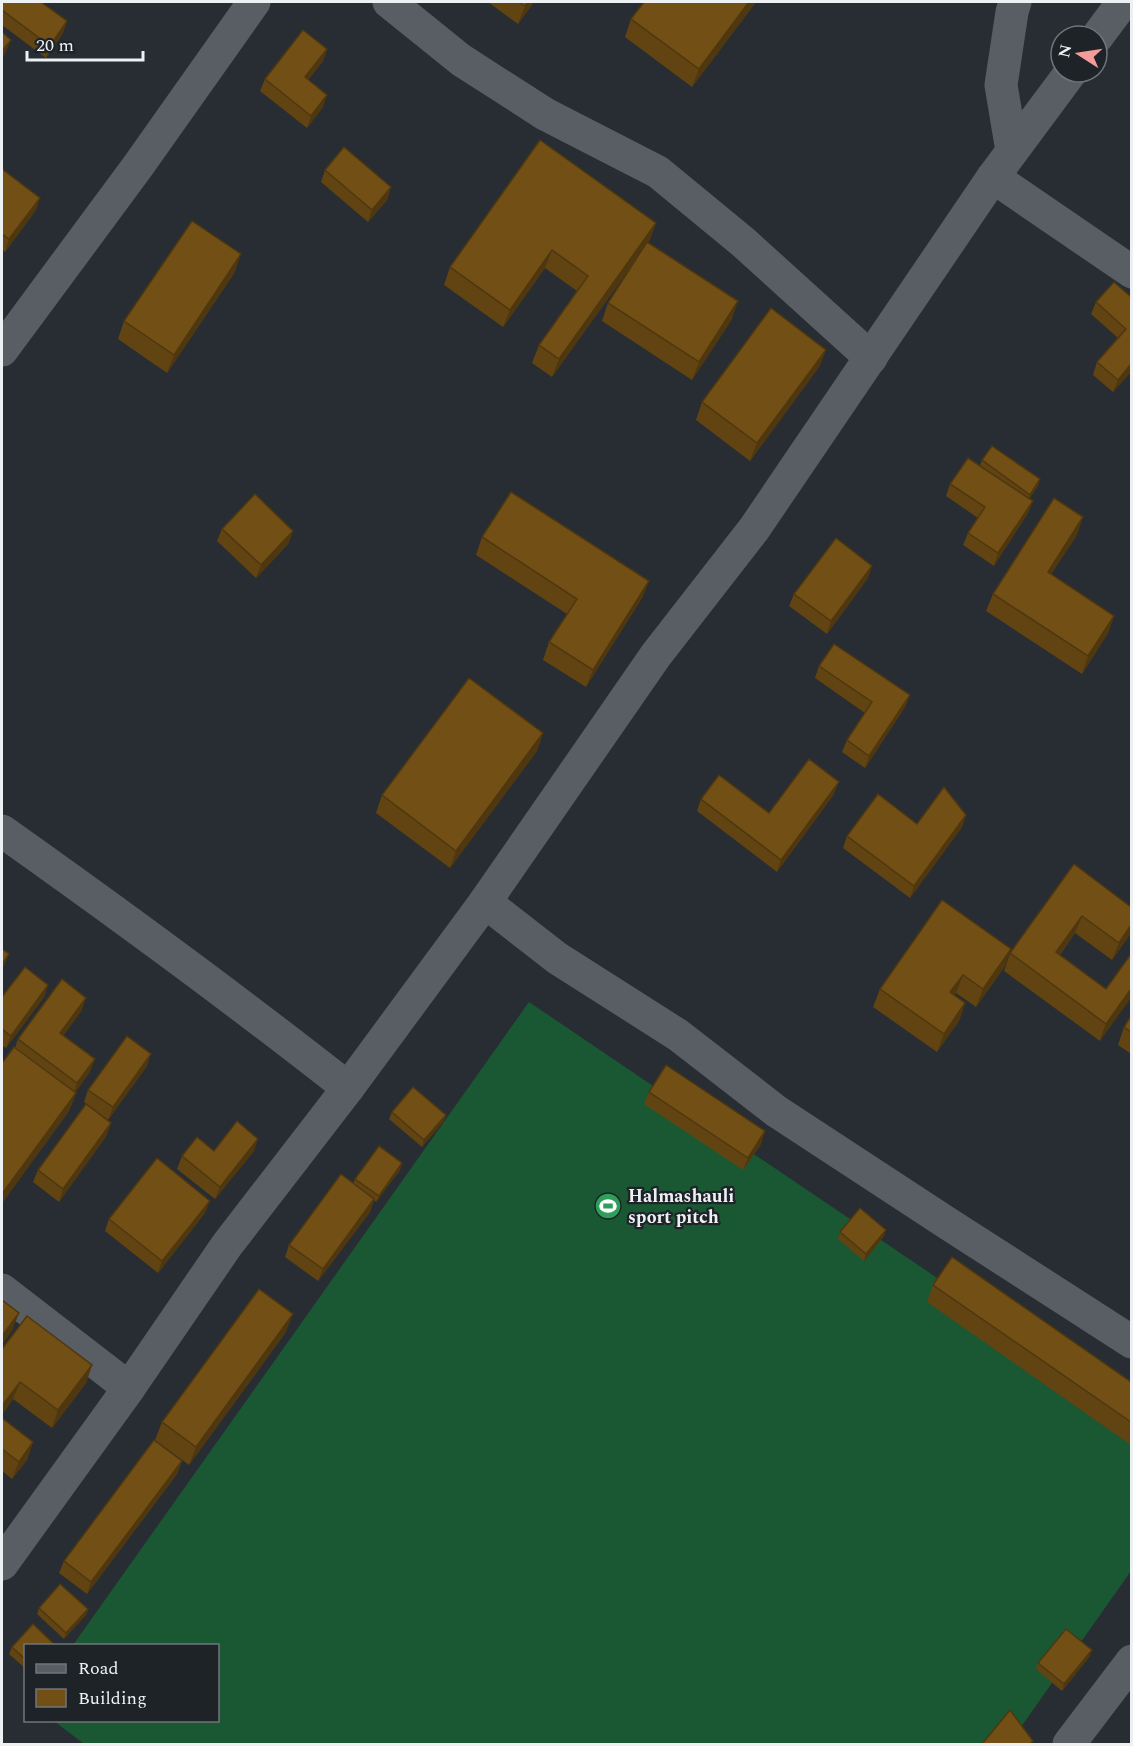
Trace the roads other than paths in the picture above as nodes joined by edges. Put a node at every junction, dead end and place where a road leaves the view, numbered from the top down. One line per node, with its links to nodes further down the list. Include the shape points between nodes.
1 (254, 2): 10 (street)
2 (389, 2): 11 (street, via 461,60 545,114 658,172 743,242)
3 (1015, 2): 7 (street, via 1001,85)
4 (1123, 2): 5 (street)
5 (1107, 24)
6 (1062, 84): 7 (street)
7 (1012, 151): 8 (street)
8 (993, 177): 9 (street); 11 (street)
9 (1131, 272)
10 (2, 350)
11 (871, 358): 13 (street, via 754,529 656,655)
12 (2, 831): 14 (street, via 246,1007)
13 (485, 902): 14 (street); 16 (street, via 557,958 678,1035 776,1110)
14 (348, 1088): 17 (street, via 227,1245)
15 (2, 1290): 17 (street)
16 (1131, 1342)
17 (129, 1388): 18 (street)
18 (2, 1564)
19 (1131, 1661): 20 (street)
20 (1069, 1744)

